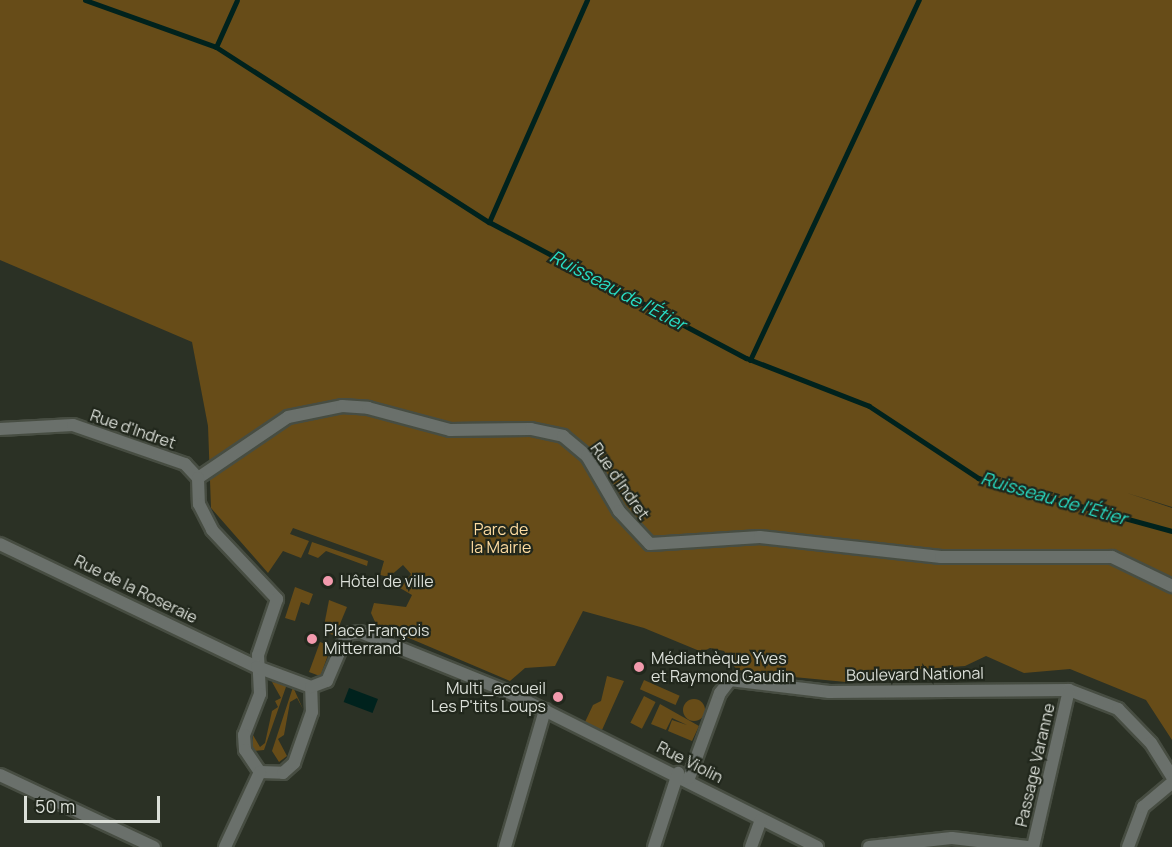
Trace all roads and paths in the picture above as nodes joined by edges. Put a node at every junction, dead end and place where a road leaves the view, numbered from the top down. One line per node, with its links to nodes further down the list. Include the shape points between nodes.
1 (0, 429): 2 (street, Rue d'Indret, via 73,425 185,464)
2 (198, 478): 4 (street, Rue d'Indret, via 288,417 342,406 368,408 450,430 531,429 563,436 587,456 619,511 650,544 760,537 940,557 1112,557); 5 (street, via 199,504 212,530 277,599)
3 (0, 544): 5 (street, Rue de la Roseraie)
4 (1172, 586)
5 (257, 667): 6 (street); 9 (street, via 260,694 243,746)
6 (311, 687): 8 (street, Rue Violin, via 327,681 347,634 360,632); 9 (street, via 312,712 294,763 283,773)
7 (1069, 690): 10 (street, Boulevard National, via 829,692 730,680 720,693); 11 (street, Boulevard National, via 1118,709 1151,742); 23 (street, Passage Varanne)
8 (545, 710): 10 (street, Rue Violin); 18 (street)
9 (260, 772): 17 (street)
10 (684, 776): 14 (street, Rue Violin); 19 (street)
11 (1172, 777)
12 (1, 779): 16 (street)
13 (1172, 783): 24 (street, via 1143,807)
14 (761, 820): 20 (street); 21 (street, Rue Violin)
15 (922, 845): 22 (street); 23 (street, via 952,838)
16 (154, 847)
17 (225, 847)
18 (505, 847)
19 (654, 847)
20 (751, 847)
21 (817, 847)
22 (869, 847)
23 (1031, 847)
24 (1128, 847)

